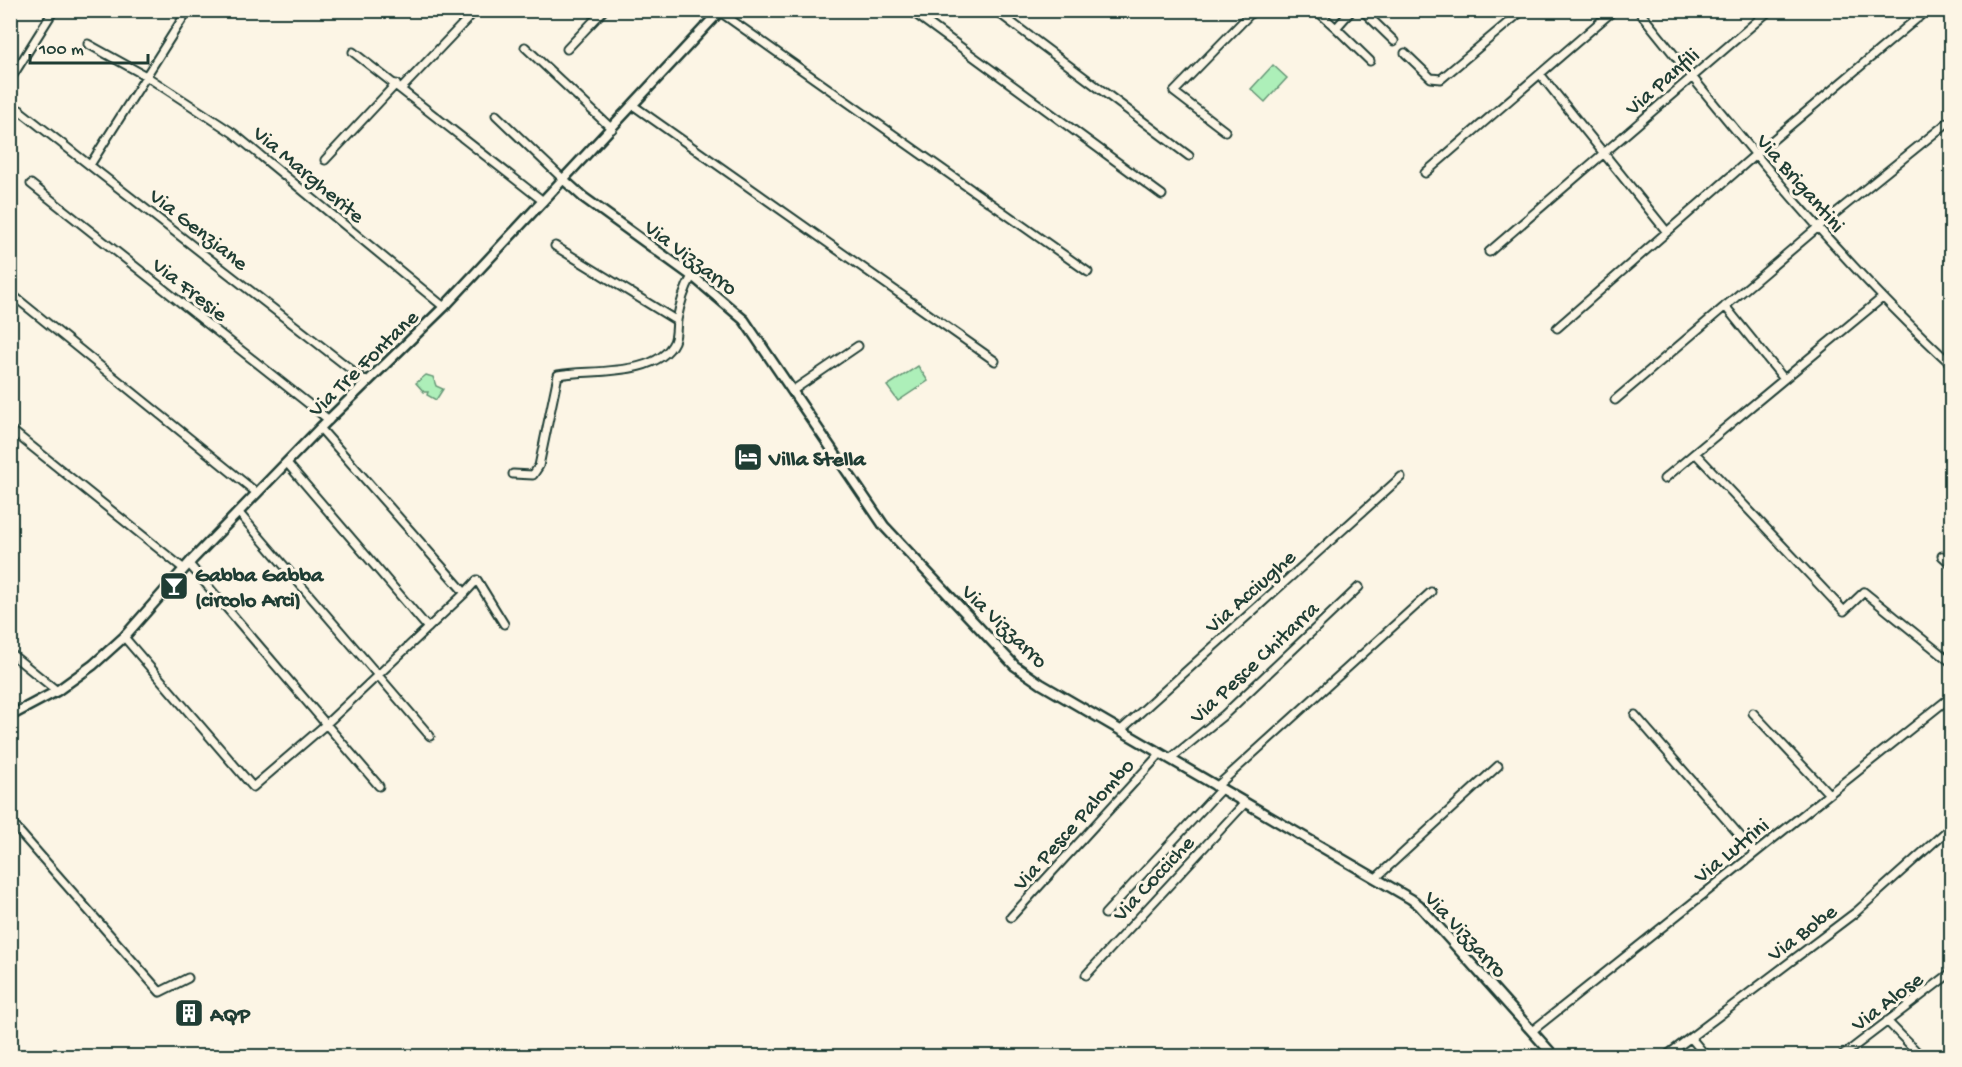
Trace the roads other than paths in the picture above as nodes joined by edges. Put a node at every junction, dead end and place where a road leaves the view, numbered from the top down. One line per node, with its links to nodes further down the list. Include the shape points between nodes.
1 (54, 10): 30 (street)
2 (188, 10): 28 (street)
3 (476, 10): 31 (street)
4 (604, 10): 23 (street)
5 (910, 10): 48 (street)
6 (995, 10): 42 (street)
7 (1254, 10): 39 (street, via 1174,92)
8 (1316, 10): 19 (street)
9 (1352, 10): 19 (street)
10 (1362, 10): 20 (street)
11 (1523, 10): 25 (street, via 1441,79 1431,78)
12 (1614, 10): 27 (street)
13 (1638, 10): 29 (street, Via Brigantini)
14 (1770, 10): 29 (street, Via Panfili)
15 (1910, 10): 18 (street)
16 (1927, 10): 18 (street)
17 (720, 11): 33 (street, Via Tre Fontane); 54 (street)
18 (1918, 18): 41 (street)
19 (1336, 28): 26 (street)
20 (1394, 41)
21 (88, 44): 28 (street, Via Margherite)
22 (525, 47): 38 (street)
23 (567, 49)
24 (352, 51): 31 (street)
25 (1405, 53)
26 (1370, 61)
27 (1540, 74): 40 (street); 45 (street)
28 (146, 76): 44 (street); 59 (street, Via Margherite, via 233,132)
29 (1692, 77): 40 (street, Via Panfili); 41 (street, Via Brigantini)
30 (10, 80)
31 (399, 86): 43 (street); 49 (street)
32 (10, 103): 34 (street, Via Genziane)
33 (634, 106): 38 (street, Via Tre Fontane); 63 (street)
34 (20, 110): 37 (street); 44 (street, Via Genziane)
35 (496, 116): 46 (street)
36 (1952, 119): 50 (street)
37 (10, 120)
38 (612, 129): 46 (street, Via Tre Fontane)
39 (1225, 131)
40 (1602, 154): 51 (street); 53 (street, Via Panfili)
41 (1755, 155): 50 (street, Via Brigantini); 51 (street)
42 (1189, 156)
43 (325, 160)
44 (90, 165): 66 (street, Via Genziane)
45 (1425, 173)
46 (563, 180): 49 (street, Via Tre Fontane); 55 (street, Via Vizzarro)
47 (32, 184): 69 (street, Via Fresie)
48 (1162, 195)
49 (543, 201): 59 (street, Via Tre Fontane)
50 (1817, 228): 57 (street, Via Brigantini); 58 (street)
51 (1666, 232): 61 (street)
52 (555, 246): 60 (street)
53 (1489, 252)
54 (1088, 272)
55 (692, 276): 60 (street, via 684,290); 67 (street, Via Vizzarro, via 749,325)
56 (10, 293): 77 (street)
57 (1882, 298): 64 (street, Via Brigantini); 65 (street)
58 (1725, 306): 65 (street); 68 (street)
59 (444, 307): 66 (street, Via Tre Fontane)
60 (677, 321): 74 (street, via 673,345 652,361 633,369 558,375 539,465 533,475)
61 (1557, 328)
62 (858, 346): 67 (street)
63 (995, 361)
64 (1952, 365)
65 (1784, 379): 72 (street)
66 (367, 382): 69 (street, Via Tre Fontane)
67 (792, 391): 97 (street, Via Vizzarro, via 884,526 1015,666)
68 (1615, 400)
69 (329, 420): 70 (street, Via Tre Fontane)
70 (320, 428): 73 (street, Via Tre Fontane); 84 (street)
71 (10, 429): 81 (street)
72 (1695, 453): 76 (street); 89 (street, via 1844,610 1864,592)
73 (287, 463): 77 (street, Via Tre Fontane); 86 (street)
74 (513, 474)
75 (1401, 477): 97 (street, Via Acciughe)
76 (1664, 479)
77 (257, 493): 78 (street, Via Tre Fontane)
78 (239, 513): 81 (street, Via Tre Fontane); 90 (street)
79 (1942, 556): 80 (street)
80 (1952, 565)
81 (186, 566): 87 (street, Via Tre Fontane); 96 (street)
82 (1359, 587): 100 (street, Via Pesce Chitarra, via 1224,715)
83 (1431, 592): 103 (street)
84 (465, 593): 85 (street, via 477,580); 86 (street)
85 (504, 624)
86 (428, 628): 90 (street)
87 (124, 637): 91 (street, Via Tre Fontane); 96 (street, via 253,787)
88 (10, 653): 91 (street)
89 (1952, 663)
90 (378, 675): 96 (street); 98 (street)
91 (57, 691): 95 (street, Via Tre Fontane)
92 (1952, 696): 104 (street, Via Lutrini)
93 (1753, 713): 104 (street)
94 (1635, 715): 108 (street)
95 (10, 716)
96 (324, 726): 102 (street)
97 (1120, 730): 99 (street, Via Vizzarro)
98 (430, 736)
99 (1160, 753): 100 (street, Via Vizzarro); 111 (street, Via Pesce Palombo)
100 (1170, 759): 103 (street, Via Vizzarro)
101 (1498, 766): 109 (street)
102 (379, 786)
103 (1219, 788): 105 (street, Via Vizzarro); 110 (street)
104 (1829, 794): 108 (street, Via Lutrini)
105 (1245, 803): 109 (street, Via Vizzarro); 113 (street, Via Cocciche)
106 (10, 821): 114 (street, via 160,992)
107 (1952, 826): 117 (street, Via Bobe, via 1856,912)
108 (1755, 853): 116 (street, Via Lutrini)
109 (1377, 877): 116 (street, Via Vizzarro, via 1419,905)
110 (1105, 914)
111 (1011, 917)
112 (1952, 972): 115 (street, Via Alose)
113 (1086, 975)
114 (188, 978)
115 (1887, 1021): 121 (street, Via Alose); 122 (street)
116 (1532, 1031): 118 (street, Via Vizzarro)
117 (1691, 1038): 119 (street, Via Bobe); 120 (street)
118 (1554, 1056)
119 (1666, 1056)
120 (1706, 1056)
121 (1842, 1056)
122 (1921, 1056)

